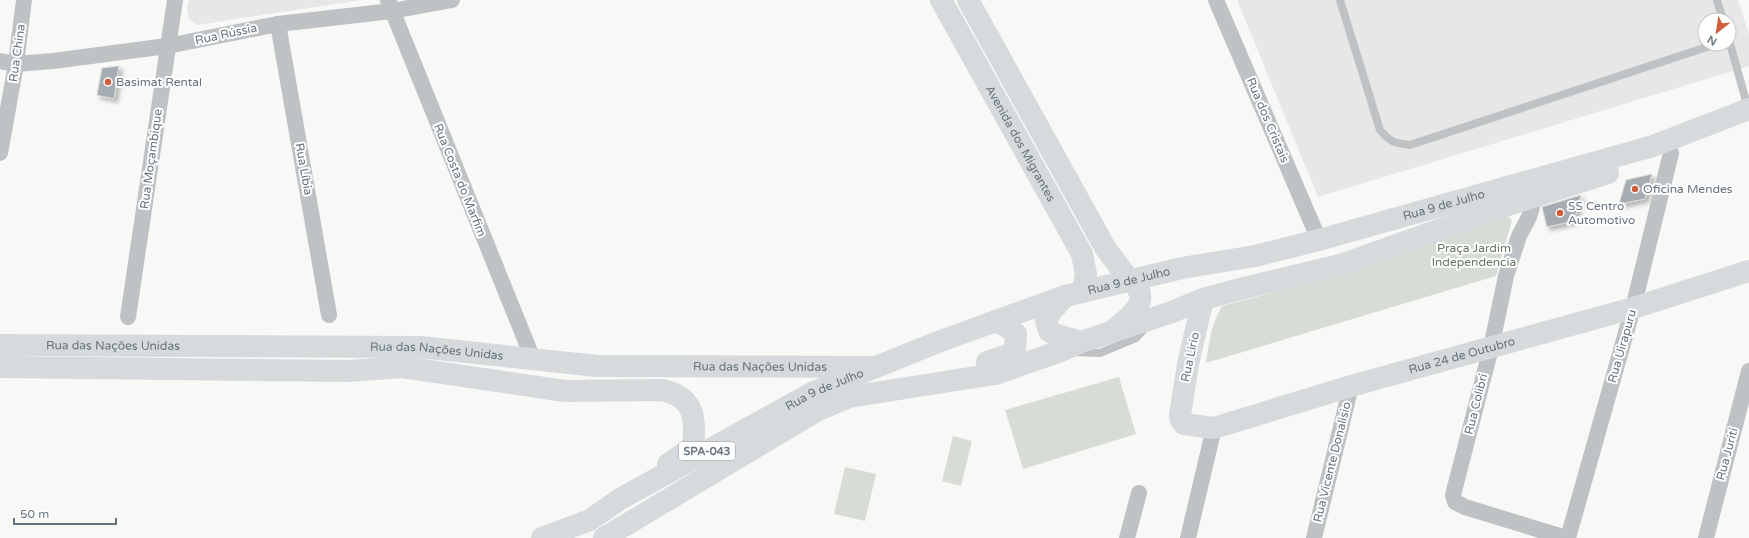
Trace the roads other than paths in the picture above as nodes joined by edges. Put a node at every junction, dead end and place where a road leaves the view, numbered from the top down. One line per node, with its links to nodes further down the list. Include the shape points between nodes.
1 (24, 0): 18 (street, Rua China)
2 (175, 0): 14 (street, Rua Moçambique)
3 (452, 0): 10 (street, Rua Rússia)
4 (941, 0): 29 (main road, Avenida dos Migrantes, via 1082,254 1086,274)
5 (962, 0): 13 (main road, Avenida dos Migrantes, via 973,21)
6 (968, 0): 13 (main road, Avenida dos Migrantes)
7 (1216, 0): 25 (street, Rua dos Cristais)
8 (1340, 0): 15 (lane, via 1380,130 1388,140 1397,144 1410,145)
9 (1717, 0): 11 (lane)
10 (390, 5): 12 (street, Rua Rússia); 41 (street, Rua Costa do Marfim)
11 (1721, 12)
12 (278, 24): 14 (street, Rua Rússia); 32 (street, Rua Líbia)
13 (987, 33): 27 (main road, Avenida dos Migrantes, via 1106,248)
14 (167, 46): 18 (street, Rua Rússia); 33 (street, Rua Moçambique)
15 (1697, 50)
16 (1732, 52): 19 (lane)
17 (0, 61): 18 (street, Rua Rússia)
18 (16, 64): 20 (street, Rua China)
19 (1749, 114): 21 (main road, Rua 9 de Julho); 22 (main road, Rua 9 de Julho)
20 (0, 153)
21 (1671, 153): 23 (main road, Rua 9 de Julho); 31 (street, Rua Uirapuru)
22 (1506, 196): 23 (main road, Rua 9 de Julho); 24 (street, Rua Colibri, via 1518,217); 25 (main road, Rua 9 de Julho); 28 (main road, Rua 9 de Julho, via 1340,265)
23 (1535, 196): 24 (street, Rua Colibri, via 1529,217)
24 (1519, 236): 39 (street, Rua Colibri, via 1506,276)
25 (1319, 240): 27 (main road, Rua 9 de Julho, via 1255,256 1182,268); 28 (main road, via 1321,247 1307,260 1258,277)
26 (1749, 271): 31 (main road, Rua 24 de Outubro)
27 (1130, 281): 29 (main road, Rua 9 de Julho); 36 (main road, Avenida dos Migrantes, via 1136,286 1140,301 1136,312)
28 (1248, 287): 30 (main road, Rua 9 de Julho)
29 (1074, 294): 35 (main road, Rua 9 de Julho); 37 (main road, via 1050,313 1046,321 1054,334)
30 (1203, 299): 34 (main road, Rua 9 de Julho); 47 (main road, Rua Lirio, via 1188,364)
31 (1633, 308): 39 (main road, Rua 24 de Outubro); 56 (street, Rua Uirapuru)
32 (329, 315)
33 (128, 317)
34 (1152, 319): 36 (main road, Rua 9 de Julho); 40 (lane, via 1136,338 1100,353)
35 (996, 321): 43 (main road, Rua 9 de Julho); 46 (main road, via 1016,334 1015,350 1008,355 962,370 871,384)
36 (1111, 333): 37 (main road, Rua 9 de Julho)
37 (1081, 342): 40 (main road, Rua 9 de Julho)
38 (0, 345): 41 (main road, Rua das Nações Unidas, via 420,347)
39 (1491, 348): 45 (main road, Rua 24 de Outubro); 56 (street, Rua Colibri, via 1453,495 1455,502)
40 (1060, 351): 46 (main road, Rua 9 de Julho, via 995,374)
41 (533, 359): 43 (main road, Rua das Nações Unidas, via 597,366)
42 (0, 367): 50 (main road, Rua das Nações Unidas, via 349,371 402,367 565,391 663,390 675,393 687,403 694,415 693,447)
43 (874, 367): 50 (main road, Rua 9 de Julho / SPA-043, via 814,392)
44 (1749, 371): 57 (street, Rua Juriti)
45 (1351, 386): 48 (main road, Rua 24 de Outubro); 55 (street, Rua Vicente Donalisio)
46 (849, 397): 52 (main road, Rua 9 de Julho / SPA-043, via 818,410)
47 (1180, 415): 48 (main road, Rua 24 de Outubro, via 1184,424)
48 (1214, 428): 54 (street)
49 (1139, 493): 53 (street)
50 (620, 499): 51 (main road, Rua 9 de Julho / SPA-043, via 590,520)
51 (542, 538)
52 (604, 538)
53 (1127, 538)
54 (1188, 538)
55 (1314, 538)
56 (1567, 538)
57 (1706, 538)

